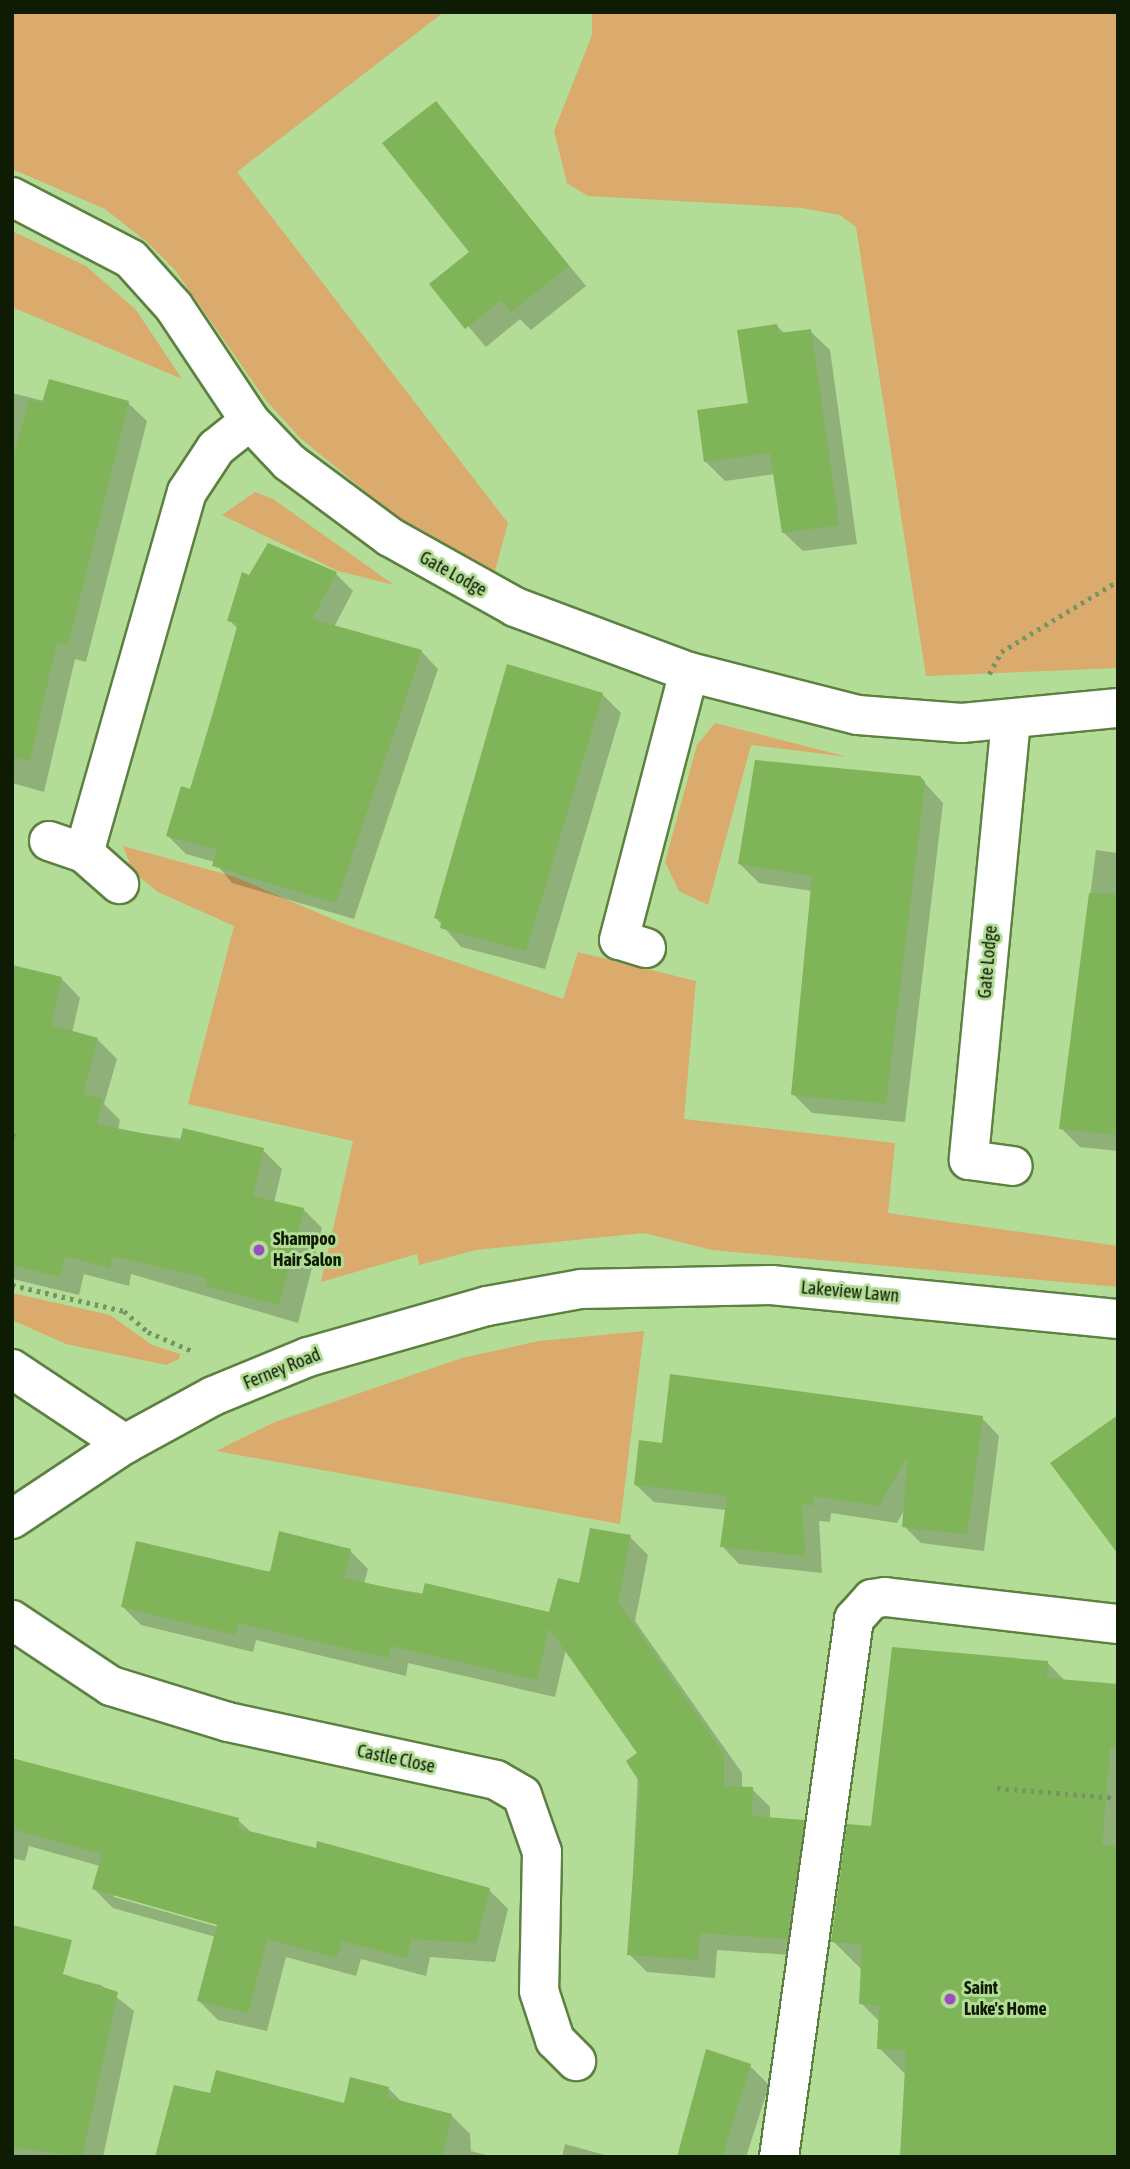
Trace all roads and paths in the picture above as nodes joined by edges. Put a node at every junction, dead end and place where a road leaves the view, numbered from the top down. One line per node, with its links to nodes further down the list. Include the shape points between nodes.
1 (12, 197): 2 (street, Gate Lodge, via 131,259 174,307)
2 (250, 421): 4 (street, Gate Lodge, via 336,499 455,578); 9 (street, via 216,449 187,492)
3 (1118, 581): 7 (path, via 1001,652)
4 (690, 672): 7 (street, Gate Lodge, via 858,715); 11 (street, via 619,940)
5 (1118, 708): 6 (street, Gate Lodge)
6 (1011, 720): 7 (street, Gate Lodge); 12 (street, Gate Lodge, via 969,1160)
7 (962, 723)
8 (48, 841): 9 (street)
9 (84, 853): 10 (street)
10 (119, 884)
11 (646, 948)
12 (1013, 1167)
13 (12, 1285): 16 (path, via 124,1311 157,1337)
14 (581, 1289): 15 (street, Lakeview Lawn, via 771,1285); 18 (street, Ferney Road, via 429,1320 308,1357 213,1396)
15 (1118, 1319)
16 (202, 1353)
17 (12, 1369): 18 (street)
18 (125, 1444): 19 (street, Ferney Road)
19 (12, 1519)
20 (12, 1620): 24 (street, Castle Close, via 111,1685 228,1723 496,1780 522,1795 542,1852 539,1991 555,2040)
21 (1118, 1624): 25 (street, via 886,1597 872,1599 854,1619)
22 (997, 1788): 23 (path)
23 (1118, 1798)
24 (576, 2061)
25 (779, 2157)

